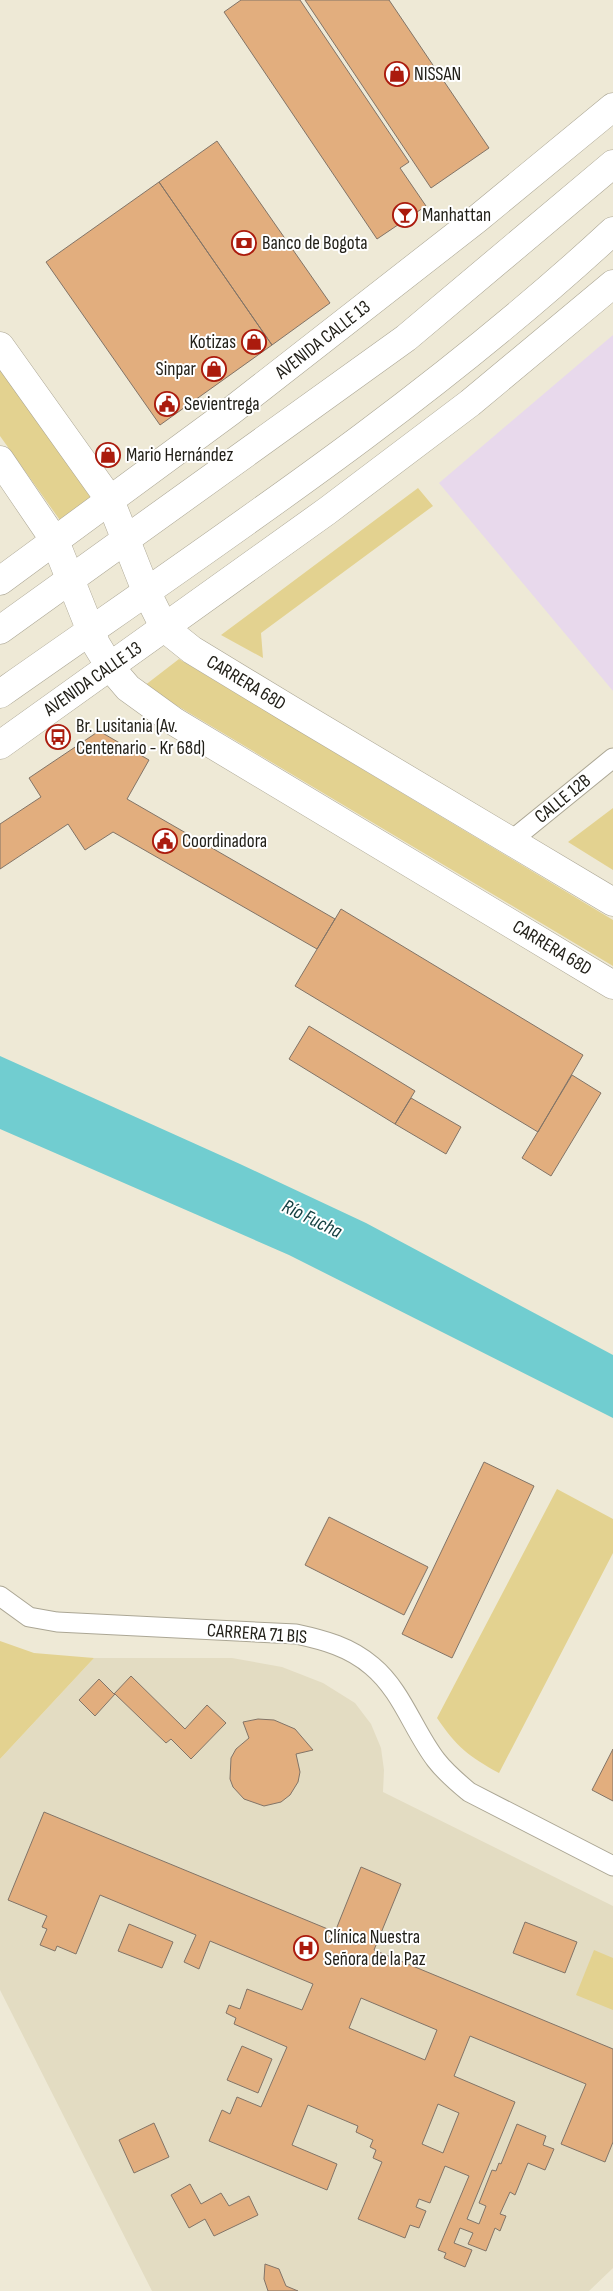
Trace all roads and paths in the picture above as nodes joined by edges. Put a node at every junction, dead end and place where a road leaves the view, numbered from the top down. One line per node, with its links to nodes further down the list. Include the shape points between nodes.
1 (613, 107): 3 (main road, AVENIDA CALLE 13)
2 (613, 120): 3 (main road)
3 (581, 135): 11 (main road, AVENIDA CALLE 13, via 478,220 232,411)
4 (613, 164): 12 (main road, via 406,338)
5 (613, 231): 8 (main road)
6 (613, 275): 8 (main road)
7 (613, 284): 17 (main road, AVENIDA CALLE 13, via 470,403)
8 (503, 328): 16 (main road, via 318,468)
9 (0, 346): 11 (main road, CARRERA 68D)
10 (0, 460): 13 (main road, CARRERA 68D)
11 (110, 500): 12 (main road, CARRERA 68D); 13 (main road, AVENIDA CALLE 13)
12 (127, 539): 14 (main road); 16 (main road, CARRERA 68D)
13 (55, 541): 14 (main road, CARRERA 68D); 15 (main road, AVENIDA CALLE 13)
14 (72, 579): 18 (main road); 19 (main road, CARRERA 68D)
15 (0, 581)
16 (146, 591): 17 (main road, CARRERA 68D); 19 (main road)
17 (166, 628): 20 (main road, AVENIDA CALLE 13); 24 (main road, CARRERA 68D, via 197,653)
18 (0, 630)
19 (90, 630): 20 (main road, CARRERA 68D); 21 (main road)
20 (110, 667): 22 (main road, AVENIDA CALLE 13); 26 (main road, CARRERA 68D, via 128,688 175,722)
21 (0, 694)
22 (0, 745)
23 (613, 758): 24 (street, CALLE 12B)
24 (512, 840): 25 (main road, CARRERA 68D)
25 (613, 902)
26 (613, 985)
27 (0, 1596): 28 (street, CARRERA 71 BIS, via 29,1617 57,1622 296,1634 348,1650 373,1666 395,1691 431,1753 469,1792)
28 (613, 1866)

